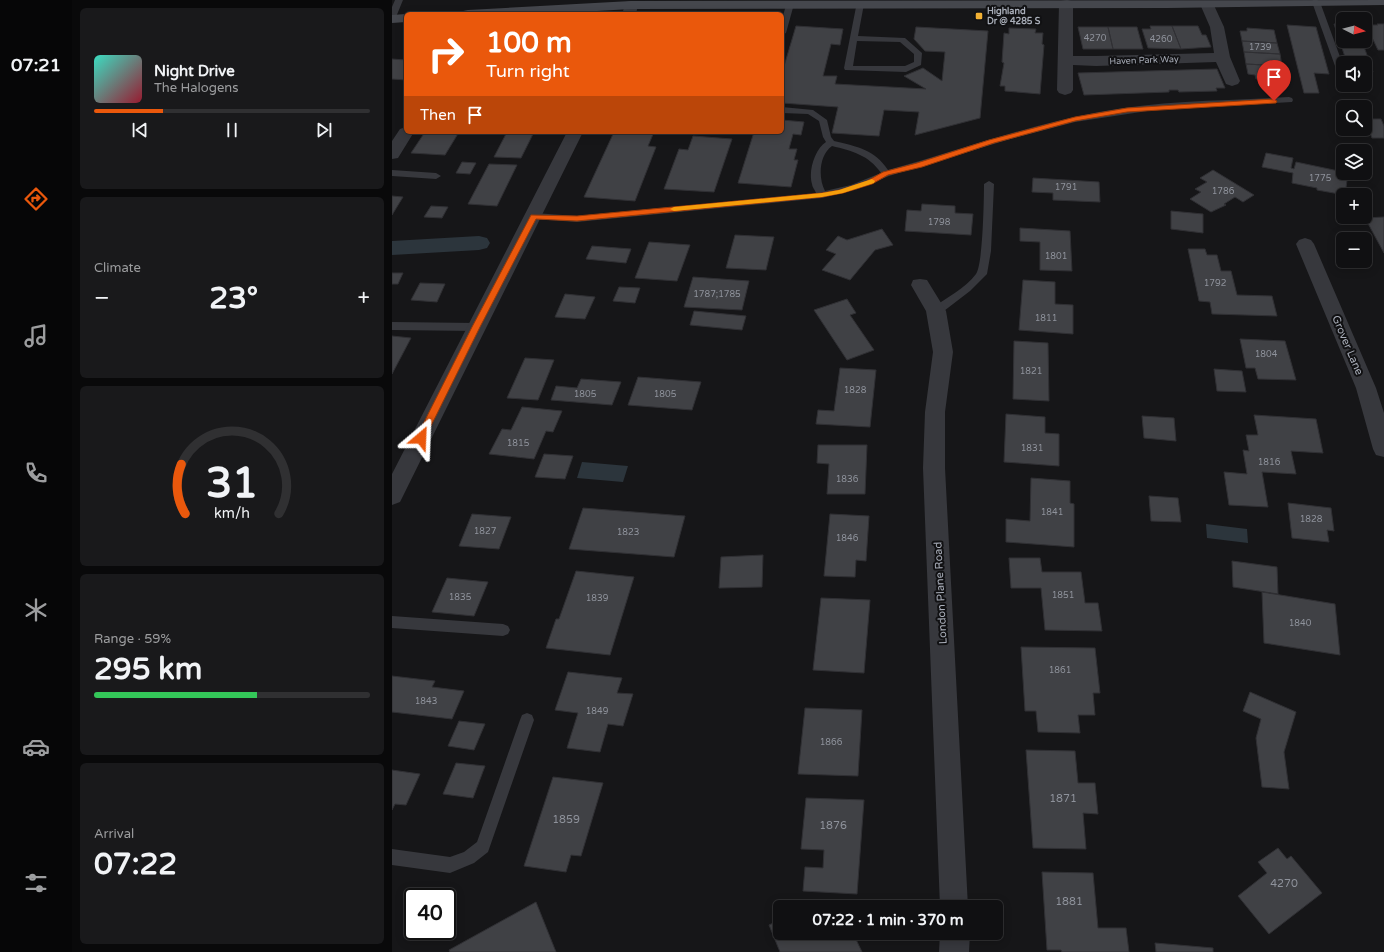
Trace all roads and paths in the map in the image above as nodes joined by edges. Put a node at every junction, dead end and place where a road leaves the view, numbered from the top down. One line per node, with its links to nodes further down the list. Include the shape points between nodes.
1 (399, 0): 12 (lane)
2 (1384, 1): 5 (main road)
3 (1011, 2): 7 (main road); 8 (main road)
4 (1151, 2): 8 (main road); 9 (main road)
5 (1316, 2): 9 (main road); 17 (lane)
6 (790, 4): 7 (main road); 10 (main road); 14 (lane)
7 (860, 4): 15 (lane)
8 (1066, 4): 18 (street)
9 (1207, 4): 16 (street, via 1218,27)
10 (631, 6): 11 (main road)
11 (507, 12)
12 (392, 18): 13 (main road)
13 (404, 18)
14 (784, 26)
15 (853, 38): 15 (lane, via 848,68 906,69 918,63 918,53 902,40)
16 (1222, 57): 18 (street, Haven Park Way); 19 (street)
17 (1336, 58)
18 (1066, 60): 20 (street)
19 (1232, 81)
20 (1065, 90)
21 (1289, 100): 28 (lane, via 1127,110 1075,119)
22 (784, 110): 25 (lane, via 810,112 823,120 827,137)
23 (405, 134): 26 (street)
24 (574, 134): 32 (street)
25 (832, 143): 28 (lane, via 862,150 878,162); 31 (lane, via 822,148 817,164 816,183)
26 (392, 154)
27 (392, 173): 29 (lane)
28 (886, 174): 31 (lane, via 869,183)
29 (436, 176)
30 (989, 184): 35 (lane, via 986,251 982,274)
31 (822, 195): 32 (lane, via 577,219)
32 (534, 216): 37 (street)
33 (1305, 244): 38 (street, Grover Lane, via 1366,388)
34 (920, 285): 35 (street, London Plane Road)
35 (936, 311): 44 (street, London Plane Road, via 943,352 935,412 934,468)
36 (392, 326): 37 (lane)
37 (476, 327): 39 (street)
38 (1384, 449)
39 (392, 496)
40 (392, 622): 41 (lane)
41 (503, 630)
42 (527, 720): 43 (lane, via 483,847 469,858 450,865)
43 (392, 857)
44 (954, 900)
45 (955, 940): 46 (street)
46 (954, 952)

